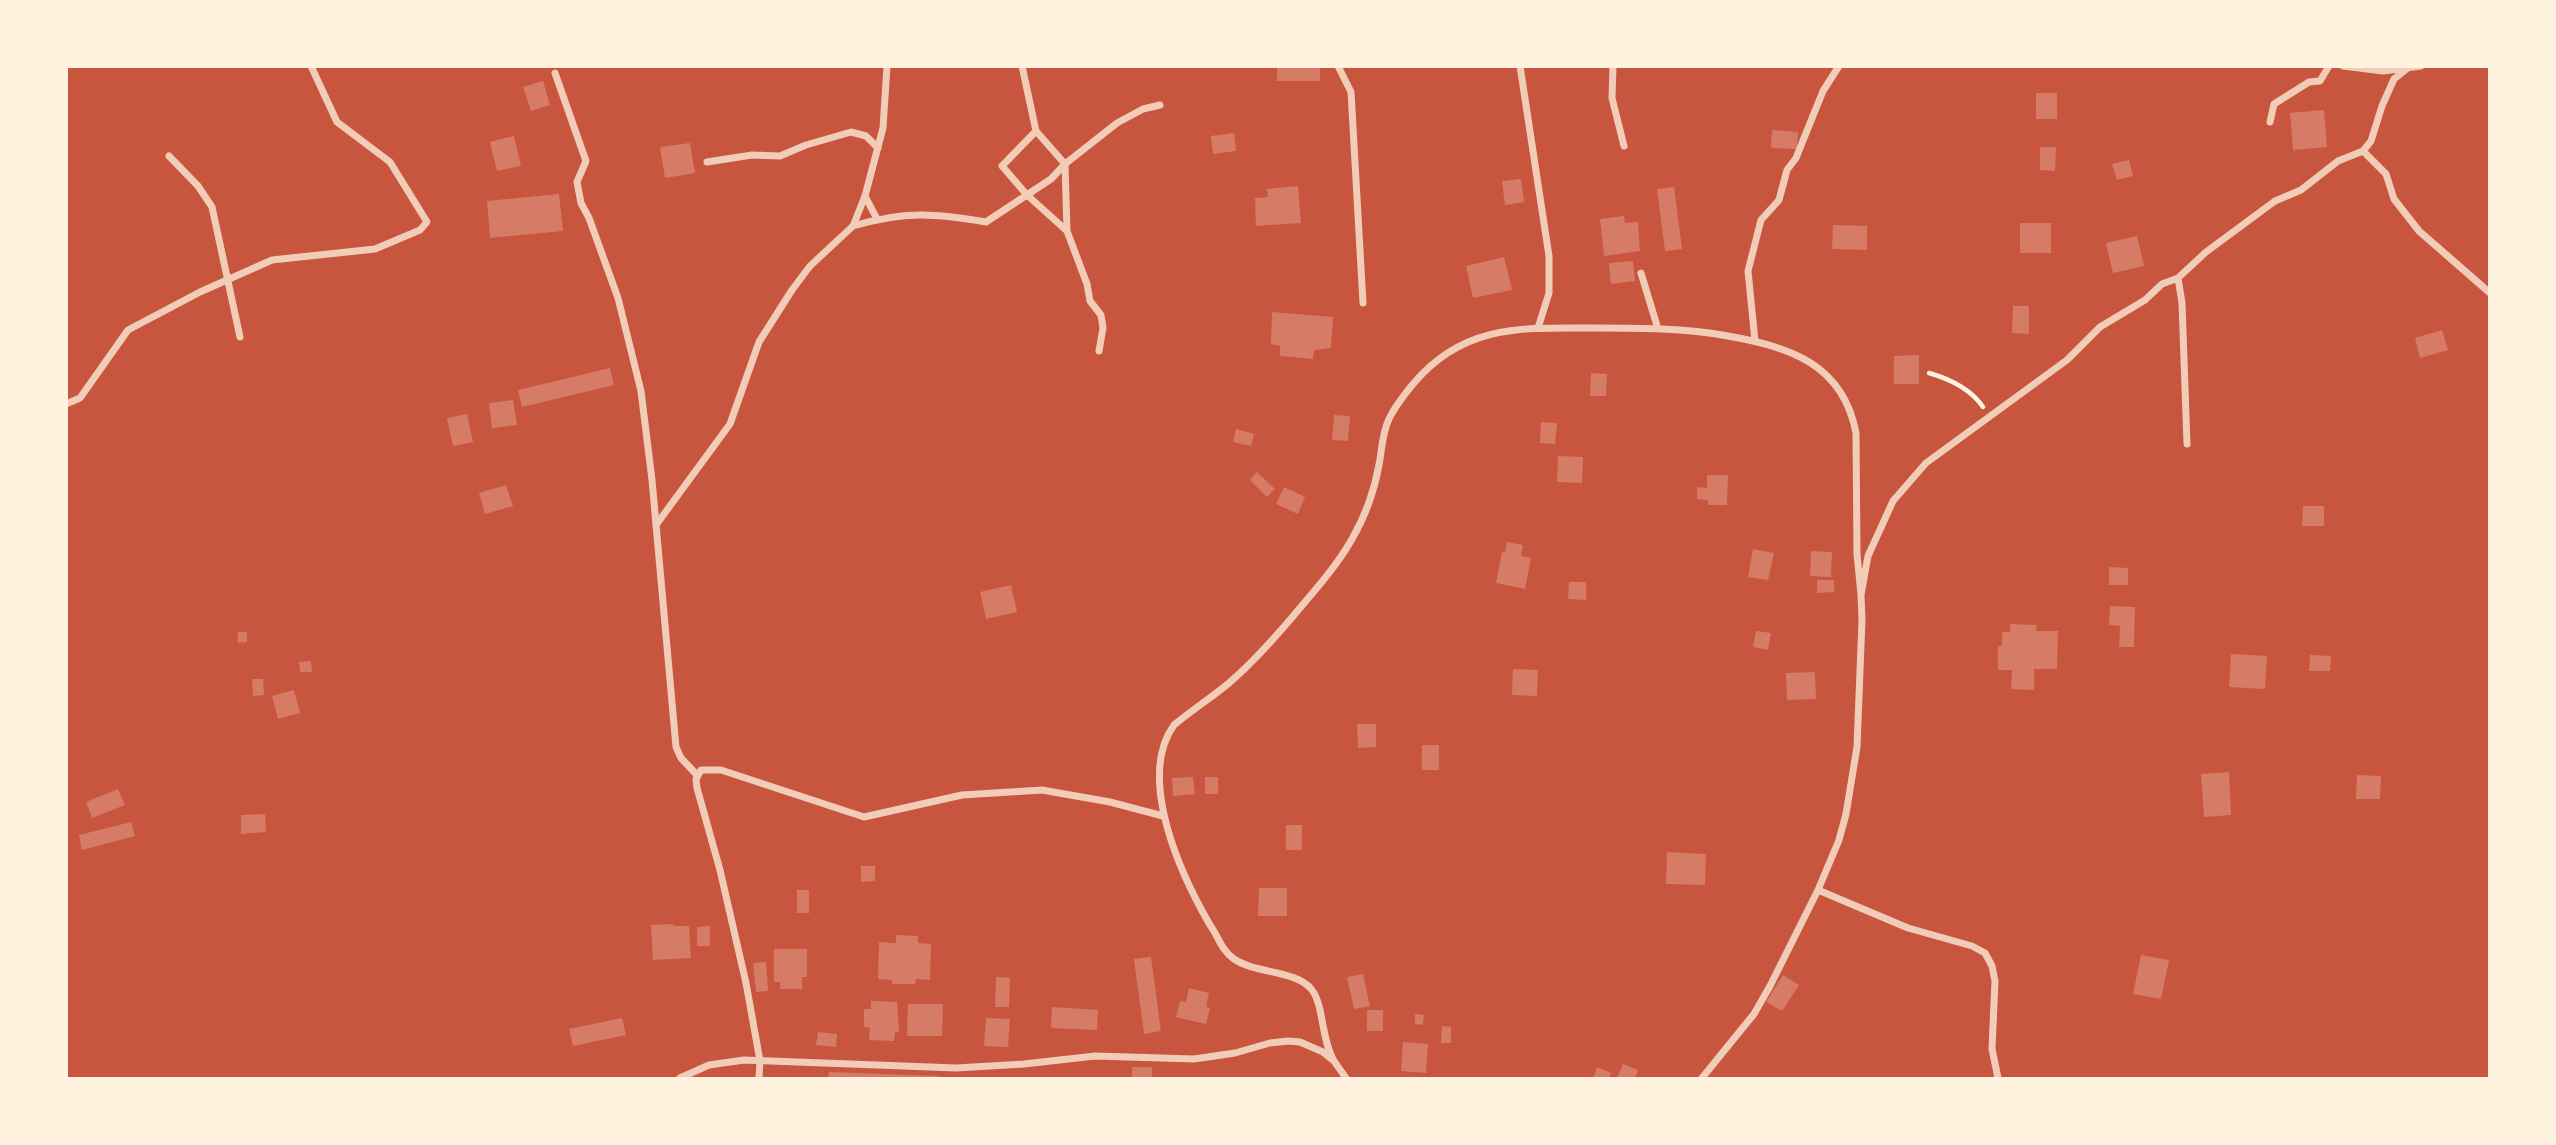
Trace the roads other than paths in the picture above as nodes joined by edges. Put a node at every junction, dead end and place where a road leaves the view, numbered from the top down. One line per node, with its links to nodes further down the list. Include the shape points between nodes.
1 (311, 66): 29 (street, via 337,122 390,162 428,222 375,249 272,260)
2 (887, 66): 17 (street)
3 (1022, 66): 15 (street)
4 (1338, 66): 31 (street, via 1351,92)
5 (1520, 66): 32 (street, via 1549,256 1549,293)
6 (1614, 66): 16 (street, via 1612,98)
7 (1839, 66): 35 (street, via 1787,170 1779,200 1761,220 1748,271)
8 (2329, 66): 14 (street, via 2320,80 2274,104)
9 (2343, 66): 11 (street, via 2383,71)
10 (2421, 66): 11 (street)
11 (2409, 67): 18 (street, via 2393,79 2371,142)
12 (555, 73): 39 (street, via 586,161 577,182 581,203 618,298 635,360)
13 (1160, 104): 21 (street, via 1117,122)
14 (2270, 122)
15 (1036, 131): 21 (street); 22 (street, via 1002,166)
16 (1624, 146)
17 (878, 148): 20 (street, via 866,136 851,132 780,156); 23 (street)
18 (2363, 151): 28 (street, via 2338,161 2301,190 2275,201); 30 (street, via 2386,174 2394,199 2419,231)
19 (169, 156): 29 (street, via 212,207)
20 (707, 162)
21 (1065, 164): 22 (street); 26 (street)
22 (1027, 195): 24 (street, via 986,222 907,214); 26 (street)
23 (865, 196): 24 (street); 25 (street)
24 (877, 219): 25 (street)
25 (853, 226): 39 (street, via 810,266 792,290 759,342 730,424)
26 (1066, 231): 36 (street, via 1090,301 1101,314)
27 (1641, 273): 33 (street)
28 (2178, 278): 38 (street); 40 (street, via 2100,327 2067,360 1926,463 1894,501 1868,556)
29 (228, 280): 34 (street); 37 (street, via 128,330 80,398)
30 (2490, 293)
31 (1363, 303)
32 (1538, 328): 33 (street); 42 (street, via 1491,333 1451,350 1429,366 1398,402 1387,422 1365,514 1330,572 1246,668 1174,724 1166,736 1160,795)
33 (1658, 329): 35 (street)
34 (240, 337)
35 (1755, 341): 40 (street, via 1817,366 1843,394 1852,414)
36 (1098, 351)
37 (66, 404)
38 (2187, 444)
39 (656, 525): 41 (street, via 676,747)
40 (1861, 595): 43 (street, via 1852,784 1839,840)
41 (697, 775): 42 (street, via 707,769 721,771 864,817 962,795 1042,790); 44 (street)
42 (1163, 817): 45 (street, via 1189,886 1226,953 1241,963 1297,979 1312,990)
43 (1818, 891): 49 (street, via 1754,1014); 50 (street, via 1985,953 1995,981 1993,1049)
44 (760, 1060): 45 (street, via 956,1068 1095,1056 1194,1059 1288,1041 1313,1047); 46 (street, via 709,1065); 47 (street)
45 (1334, 1061): 48 (street)
46 (680, 1079)
47 (759, 1079)
48 (1346, 1079)
49 (1702, 1079)
50 (1998, 1079)

